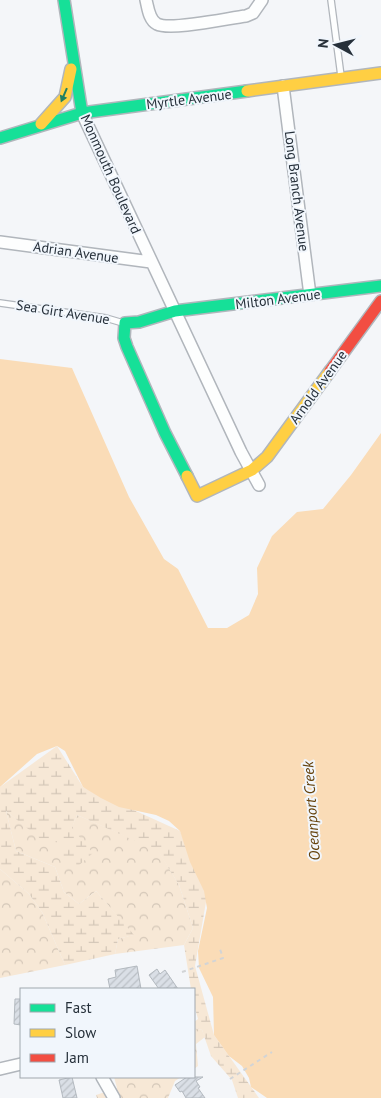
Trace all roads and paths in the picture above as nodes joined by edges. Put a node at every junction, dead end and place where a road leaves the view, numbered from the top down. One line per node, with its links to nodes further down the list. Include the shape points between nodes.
1 (64, 0): 5 (street, Monmouth Boulevard)
2 (146, 0): 3 (street, via 152,20 164,26 178,26 246,16 253,13)
3 (262, 0)
4 (330, 0): 7 (lane)
5 (73, 57): 9 (street, Monmouth Boulevard); 10 (street, one-way to 10, via 66,97)
6 (381, 73): 7 (street, Myrtle Avenue)
7 (341, 79): 8 (street, Myrtle Avenue)
8 (283, 86): 9 (street, Myrtle Avenue); 15 (street, Long Branch Avenue)
9 (82, 114): 10 (street, Myrtle Avenue); 13 (street, Monmouth Boulevard)
10 (39, 125): 11 (street, Myrtle Avenue)
11 (0, 138)
12 (0, 242): 13 (street, Adrian Avenue)
13 (151, 262): 18 (street, Monmouth Boulevard)
14 (381, 286): 15 (street, Milton Avenue)
15 (310, 295): 18 (street, Milton Avenue)
16 (381, 301): 20 (street, Arnold Avenue, via 267,457)
17 (0, 303): 19 (lane, Sea Girt Avenue)
18 (175, 311): 19 (street); 20 (street, Monmouth Boulevard)
19 (125, 323): 20 (street, via 127,347 197,496)
20 (252, 470): 21 (street, Monmouth Boulevard)
21 (259, 485)
22 (220, 949): 23 (path, via 223,958)
23 (182, 972)
24 (272, 1052): 28 (path)
25 (20, 1064): 26 (street)
26 (0, 1069)
27 (103, 1078): 29 (street)
28 (230, 1079)
29 (114, 1098)

